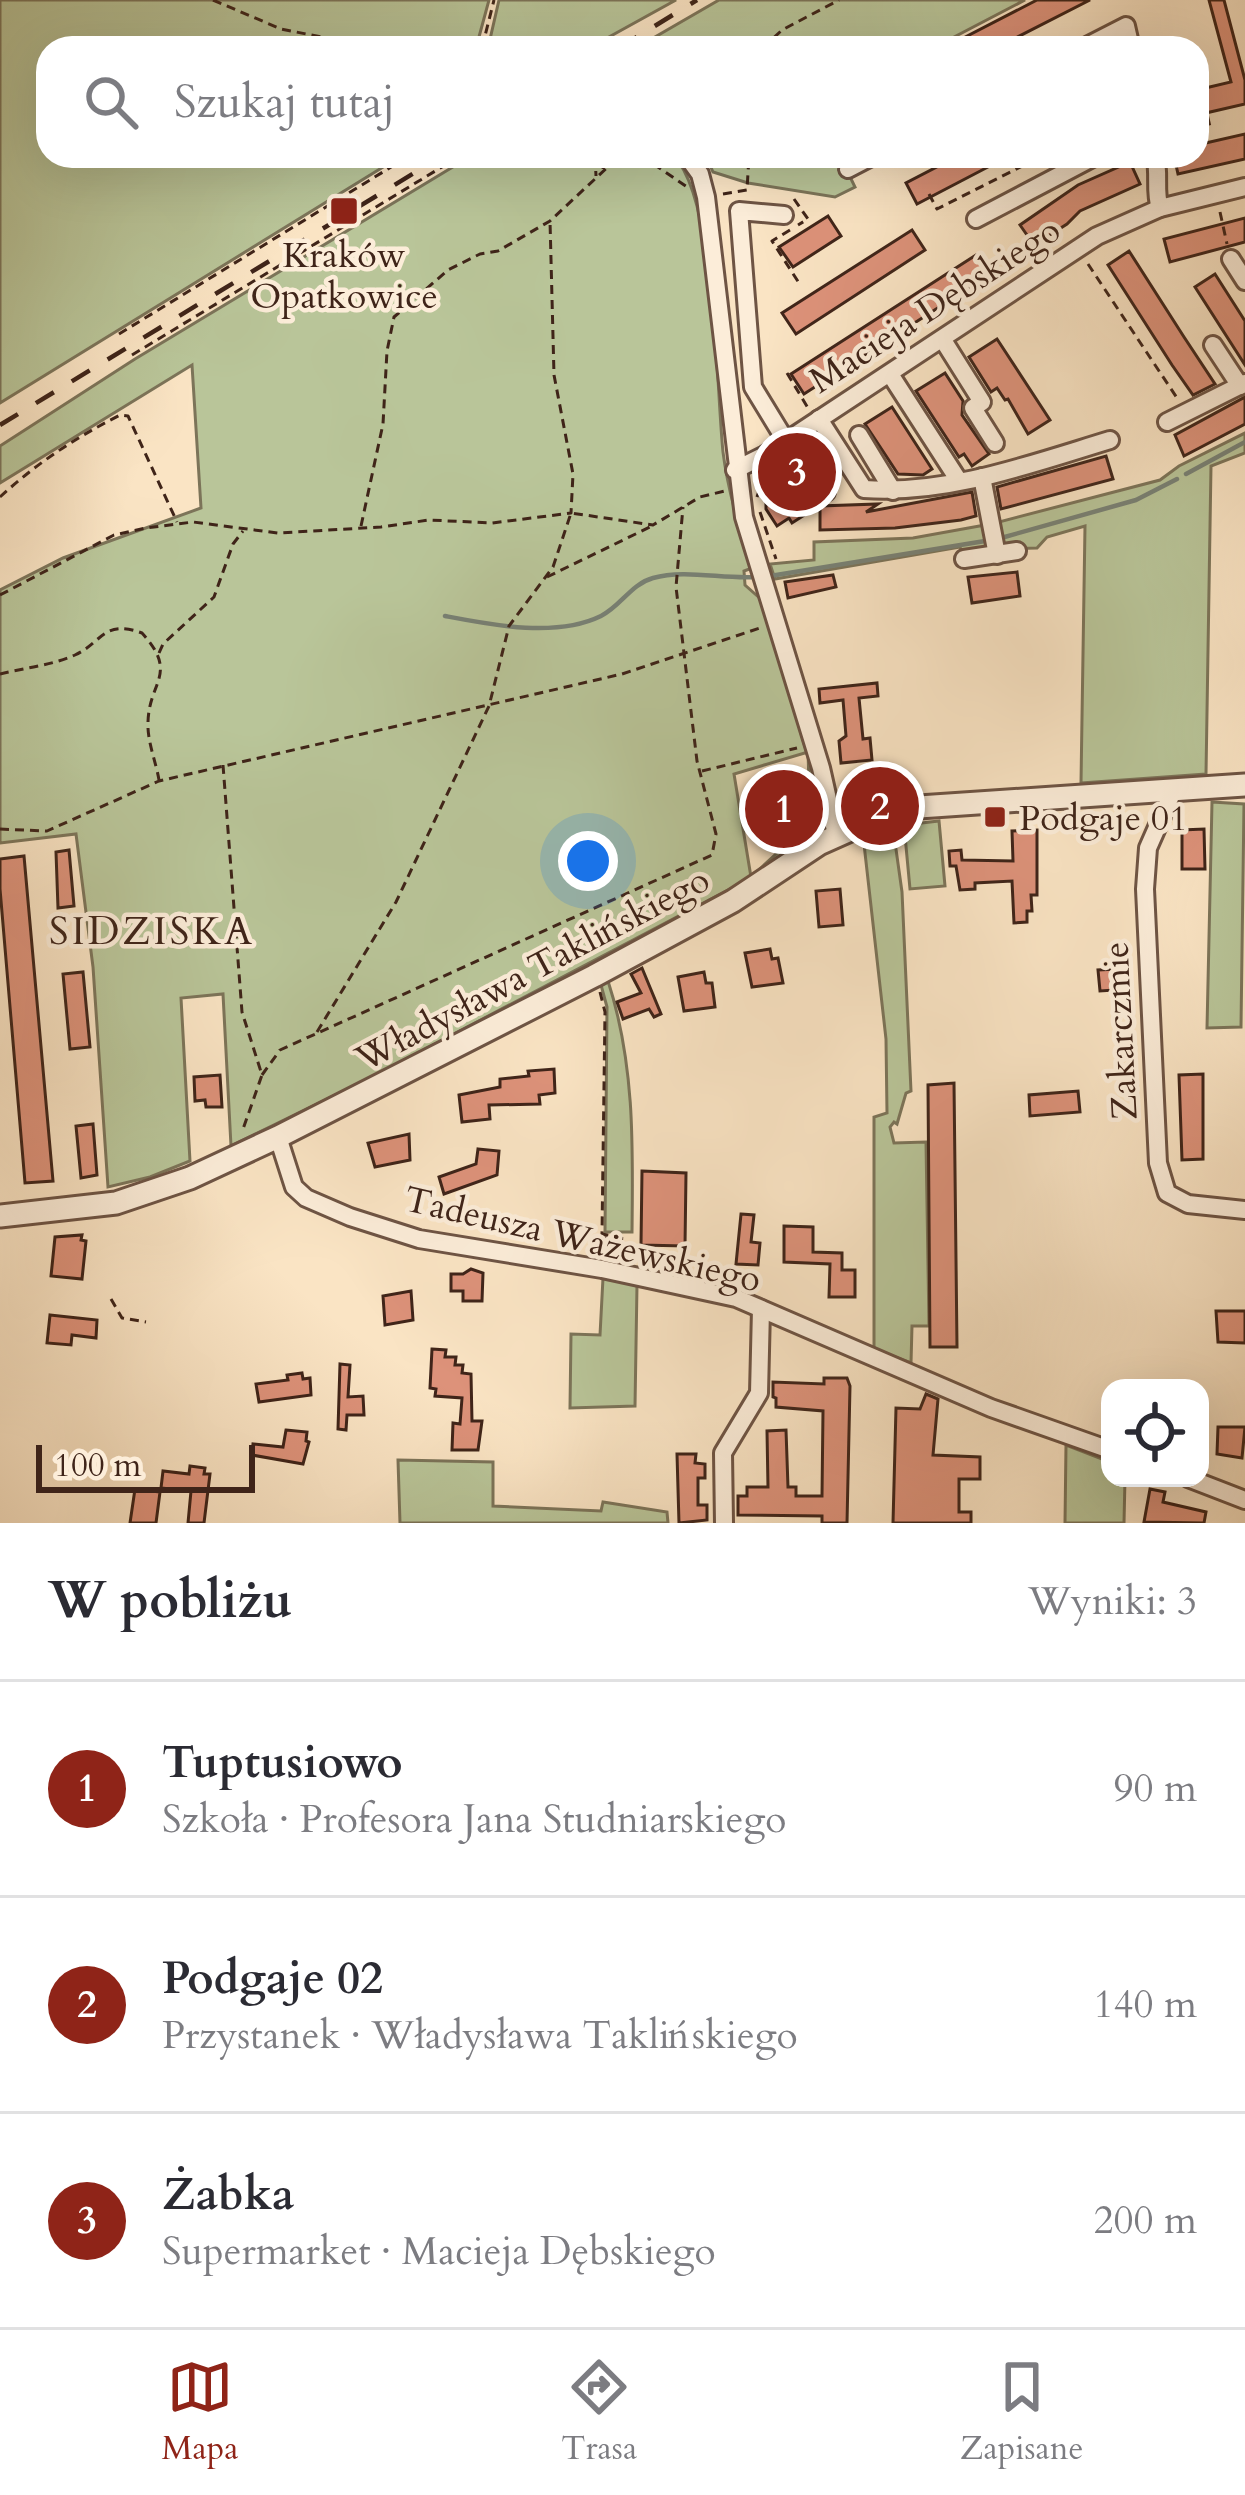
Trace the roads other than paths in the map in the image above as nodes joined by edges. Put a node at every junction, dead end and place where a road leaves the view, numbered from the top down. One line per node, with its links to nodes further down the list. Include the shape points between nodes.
1 (1106, 36): 2 (street, via 1126,26)
2 (1128, 36)
3 (695, 168): 23 (street, via 711,196)
4 (1073, 168): 9 (street)
5 (1158, 168): 8 (street)
6 (1245, 187): 8 (street, Macieja Dębskiego)
7 (789, 207): 19 (street, via 739,211 753,387)
8 (1160, 208): 12 (street, Macieja Dębskiego, via 1078,248)
9 (976, 219)
10 (1230, 258): 11 (street)
11 (1245, 281)
12 (943, 340): 14 (street, Macieja Dębskiego); 21 (street, via 982,402 973,408)
13 (1214, 345): 15 (street)
14 (890, 374): 16 (street, Macieja Dębskiego); 24 (street)
15 (1242, 385): 17 (street)
16 (819, 419): 19 (street, Macieja Dębskiego); 25 (street, via 864,489)
17 (1167, 422)
18 (859, 435): 25 (street)
19 (789, 439): 23 (street, Macieja Dębskiego); 26 (street)
20 (1110, 440): 22 (street)
21 (994, 443)
22 (982, 477): 24 (street); 28 (street)
23 (737, 479): 32 (street)
24 (959, 481): 25 (street)
25 (893, 491)
26 (826, 492)
27 (1017, 551): 28 (street)
28 (997, 555): 29 (street)
29 (964, 559)
30 (1245, 785): 31 (street, Władysława Taklińskiego)
31 (1174, 789): 32 (street, Władysława Taklińskiego, via 919,807); 34 (street, Zakarczmie, via 1148,848 1145,889 1158,1163 1167,1192 1188,1204)
32 (836, 835): 33 (street, Władysława Taklińskiego, via 733,901)
33 (273, 1140): 35 (street, Władysława Taklińskiego, via 140,1198); 36 (street, Tadeusza Ważewskiego, via 294,1186 350,1217 419,1239 602,1269)
34 (1245, 1210)
35 (0, 1216)
36 (760, 1309): 37 (street, Tadeusza Ważewskiego); 40 (street, via 759,1393 723,1453)
37 (1101, 1447)
38 (1209, 1486): 39 (street)
39 (1245, 1500)
40 (724, 1523)

